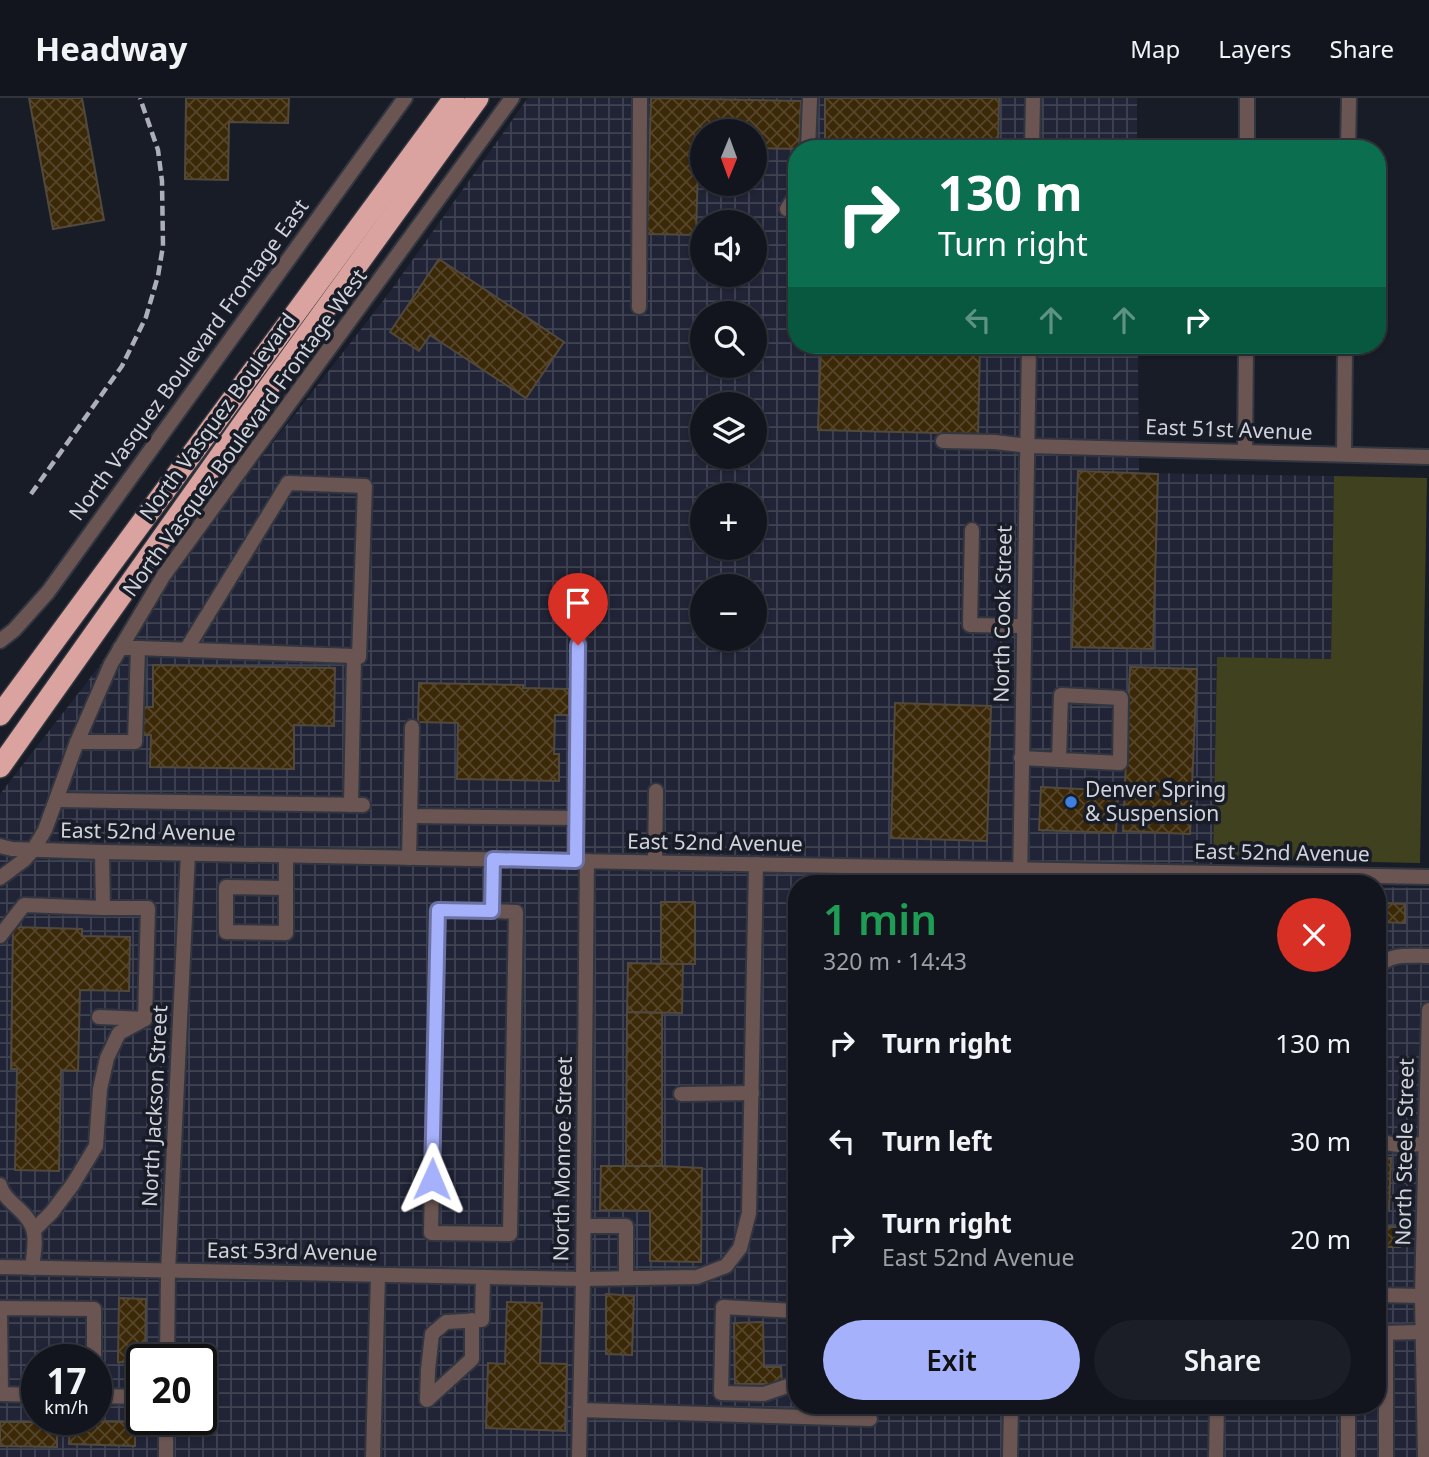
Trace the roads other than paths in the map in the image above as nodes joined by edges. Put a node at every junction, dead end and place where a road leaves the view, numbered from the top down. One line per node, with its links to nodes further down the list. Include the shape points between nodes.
1 (405, 98): 26 (street, North Vasquez Boulevard Frontage East, via 48,592)
2 (454, 98): 31 (highway, North Vasquez Boulevard)
3 (478, 98): 36 (highway, North Vasquez Boulevard)
4 (512, 98): 27 (street, North Vasquez Boulevard Frontage West, via 164,575)
5 (640, 98): 14 (street)
6 (810, 98): 10 (street)
7 (1033, 98): 11 (street)
8 (1247, 98): 12 (street)
9 (1349, 98): 13 (street)
10 (808, 140)
11 (1032, 140)
12 (1247, 140)
13 (1348, 140)
14 (639, 307)
15 (1029, 354): 19 (street, North Cook Street)
16 (1246, 354): 20 (street)
17 (1345, 354): 21 (street)
18 (943, 441): 19 (street, East 51st Avenue)
19 (1028, 446): 20 (street, East 51st Avenue); 25 (street, North Cook Street)
20 (1245, 452): 21 (street, East 51st Avenue)
21 (1344, 454): 22 (street, East 51st Avenue)
22 (1429, 457)
23 (972, 530): 25 (street, via 970,625)
24 (579, 621): 40 (street, North Monroe Street)
25 (1024, 626): 34 (street, North Cook Street)
26 (0, 642)
27 (120, 648): 28 (street); 33 (street, North Vasquez Boulevard Frontage West)
28 (138, 648): 29 (street); 33 (street, via 135,742)
29 (186, 650): 30 (street); 30 (street, via 288,483 365,486 359,657)
30 (354, 656): 38 (street, via 357,805)
31 (0, 715)
32 (412, 727): 39 (street)
33 (77, 742): 38 (street, North Vasquez Boulevard Frontage West)
34 (1021, 758): 35 (street); 52 (street, North Cook Street)
35 (1059, 760): 35 (street, via 1120,763 1121,698 1061,695)
36 (0, 766)
37 (656, 791): 49 (street)
38 (56, 800): 42 (street, North Vasquez Boulevard Frontage West)
39 (410, 816): 40 (street); 46 (street)
40 (577, 818): 48 (street, North Monroe Street)
41 (0, 846): 42 (street, East 52nd Avenue)
42 (33, 850): 43 (street, East 52nd Avenue); 54 (street, North Vasquez Boulevard Frontage West)
43 (102, 852): 44 (street, East 52nd Avenue); 57 (street)
44 (188, 854): 45 (street, East 52nd Avenue); 74 (street, North Jackson Street)
45 (286, 856): 46 (street, East 52nd Avenue); 56 (street)
46 (409, 858): 47 (street, East 52nd Avenue)
47 (493, 859): 48 (street, East 52nd Avenue); 58 (street)
48 (581, 861): 49 (street, East 52nd Avenue); 70 (street, North Monroe Street)
49 (655, 862): 50 (street, East 52nd Avenue)
50 (756, 864): 51 (street, East 52nd Avenue); 65 (street, East 53rd Avenue)
51 (998, 875)
52 (1020, 875)
53 (1429, 877): 55 (street, East 52nd Avenue)
54 (0, 878)
55 (1386, 878)
56 (286, 888): 56 (street, via 286,933 226,932 226,887)
57 (103, 908): 59 (street, via 24,905); 64 (street, via 148,908)
58 (492, 911): 58 (street, via 516,912 510,1234 430,1233 438,910)
59 (0, 936)
60 (1429, 956): 61 (street, via 1398,956)
61 (1386, 961)
62 (1429, 1010): 68 (street, North Steele Street)
63 (99, 1017): 64 (street)
64 (145, 1019): 71 (street, via 119,1033 100,1089 96,1146 73,1184)
65 (751, 1093): 66 (street); 77 (street, East 53rd Avenue, via 749,1213 740,1248 726,1266 697,1277)
66 (681, 1094)
67 (1386, 1143): 68 (street)
68 (1426, 1144): 80 (street, North Steele Street)
69 (0, 1185): 71 (street)
70 (584, 1226): 77 (street, via 626,1226); 78 (street, North Monroe Street)
71 (34, 1230): 73 (street)
72 (0, 1267): 73 (street, East 53rd Avenue)
73 (32, 1268): 74 (street, East 53rd Avenue)
74 (168, 1271): 75 (street, East 53rd Avenue); 86 (street, North Jackson Street)
75 (378, 1275): 76 (street, East 53rd Avenue); 98 (street)
76 (482, 1277): 78 (street, East 53rd Avenue); 82 (street, via 482,1320)
77 (626, 1278): 78 (street, East 53rd Avenue)
78 (583, 1279): 90 (street, North Monroe Street)
79 (1386, 1295): 80 (street)
80 (1422, 1296): 83 (street, North Steele Street)
81 (788, 1311): 87 (street, via 723,1307 721,1393 764,1394)
82 (472, 1320): 82 (street, via 446,1322 432,1335 427,1400 472,1359)
83 (1423, 1332): 84 (street); 104 (street, North Steele Street)
84 (1386, 1333)
85 (94, 1344): 88 (street, via 94,1309 0,1308)
86 (167, 1344)
87 (788, 1386)
88 (0, 1394): 89 (street)
89 (21, 1395)
90 (580, 1410): 95 (street); 99 (street, North Monroe Street)
91 (1011, 1414): 100 (street)
92 (1217, 1414): 101 (street)
93 (1348, 1414): 102 (street)
94 (1384, 1414): 103 (street)
95 (870, 1419)
96 (166, 1435): 97 (street)
97 (166, 1457)
98 (373, 1457)
99 (579, 1457)
100 (1010, 1457)
101 (1216, 1457)
102 (1348, 1457)
103 (1386, 1457)
104 (1425, 1457)

